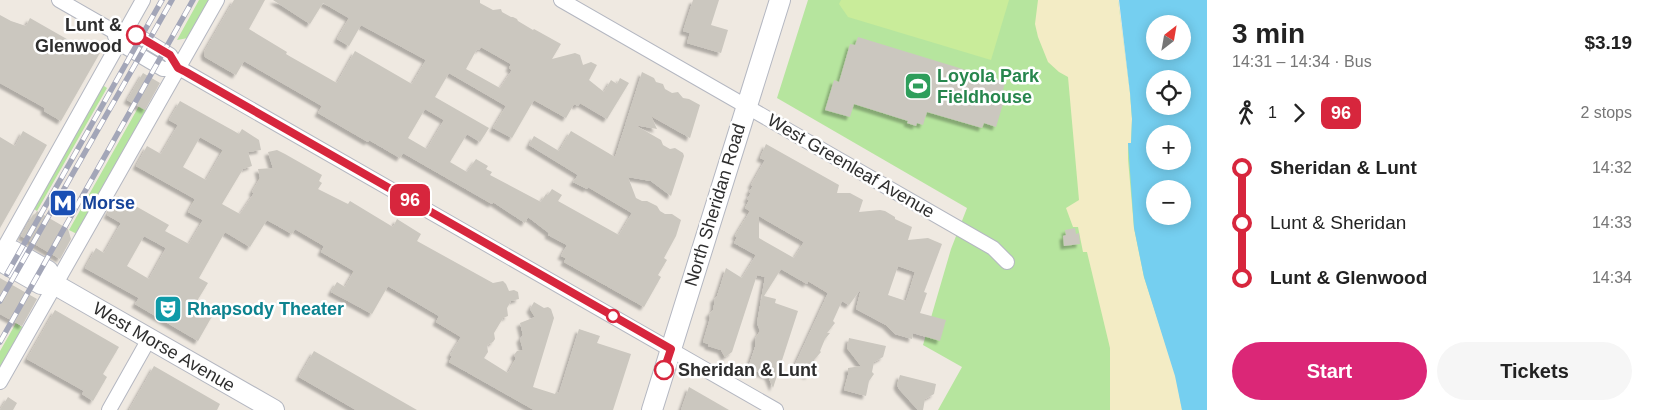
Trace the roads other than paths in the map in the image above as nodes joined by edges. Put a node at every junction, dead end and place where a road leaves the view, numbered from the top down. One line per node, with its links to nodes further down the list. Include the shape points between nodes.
1 (59, 0): 6 (street)
2 (143, 0): 6 (street)
3 (217, 0): 7 (street)
4 (561, 0): 8 (street, West Greenleaf Avenue)
5 (780, 0): 8 (main road, North Sheridan Road)
6 (119, 34): 7 (street, via 170,55); 9 (street)
7 (178, 68): 11 (street); 13 (street)
8 (746, 106): 10 (street, West Greenleaf Avenue, via 993,248); 13 (main road, North Sheridan Road)
9 (0, 254): 11 (main road, West Morse Avenue, via 6,264 40,284)
10 (1007, 262)
11 (54, 284): 12 (main road, West Morse Avenue); 14 (street)
12 (149, 339): 15 (street); 16 (main road, West Morse Avenue)
13 (671, 349): 17 (main road, North Sheridan Road); 18 (street)
14 (0, 382)
15 (109, 410)
16 (274, 410)
17 (652, 410)
18 (776, 410)

